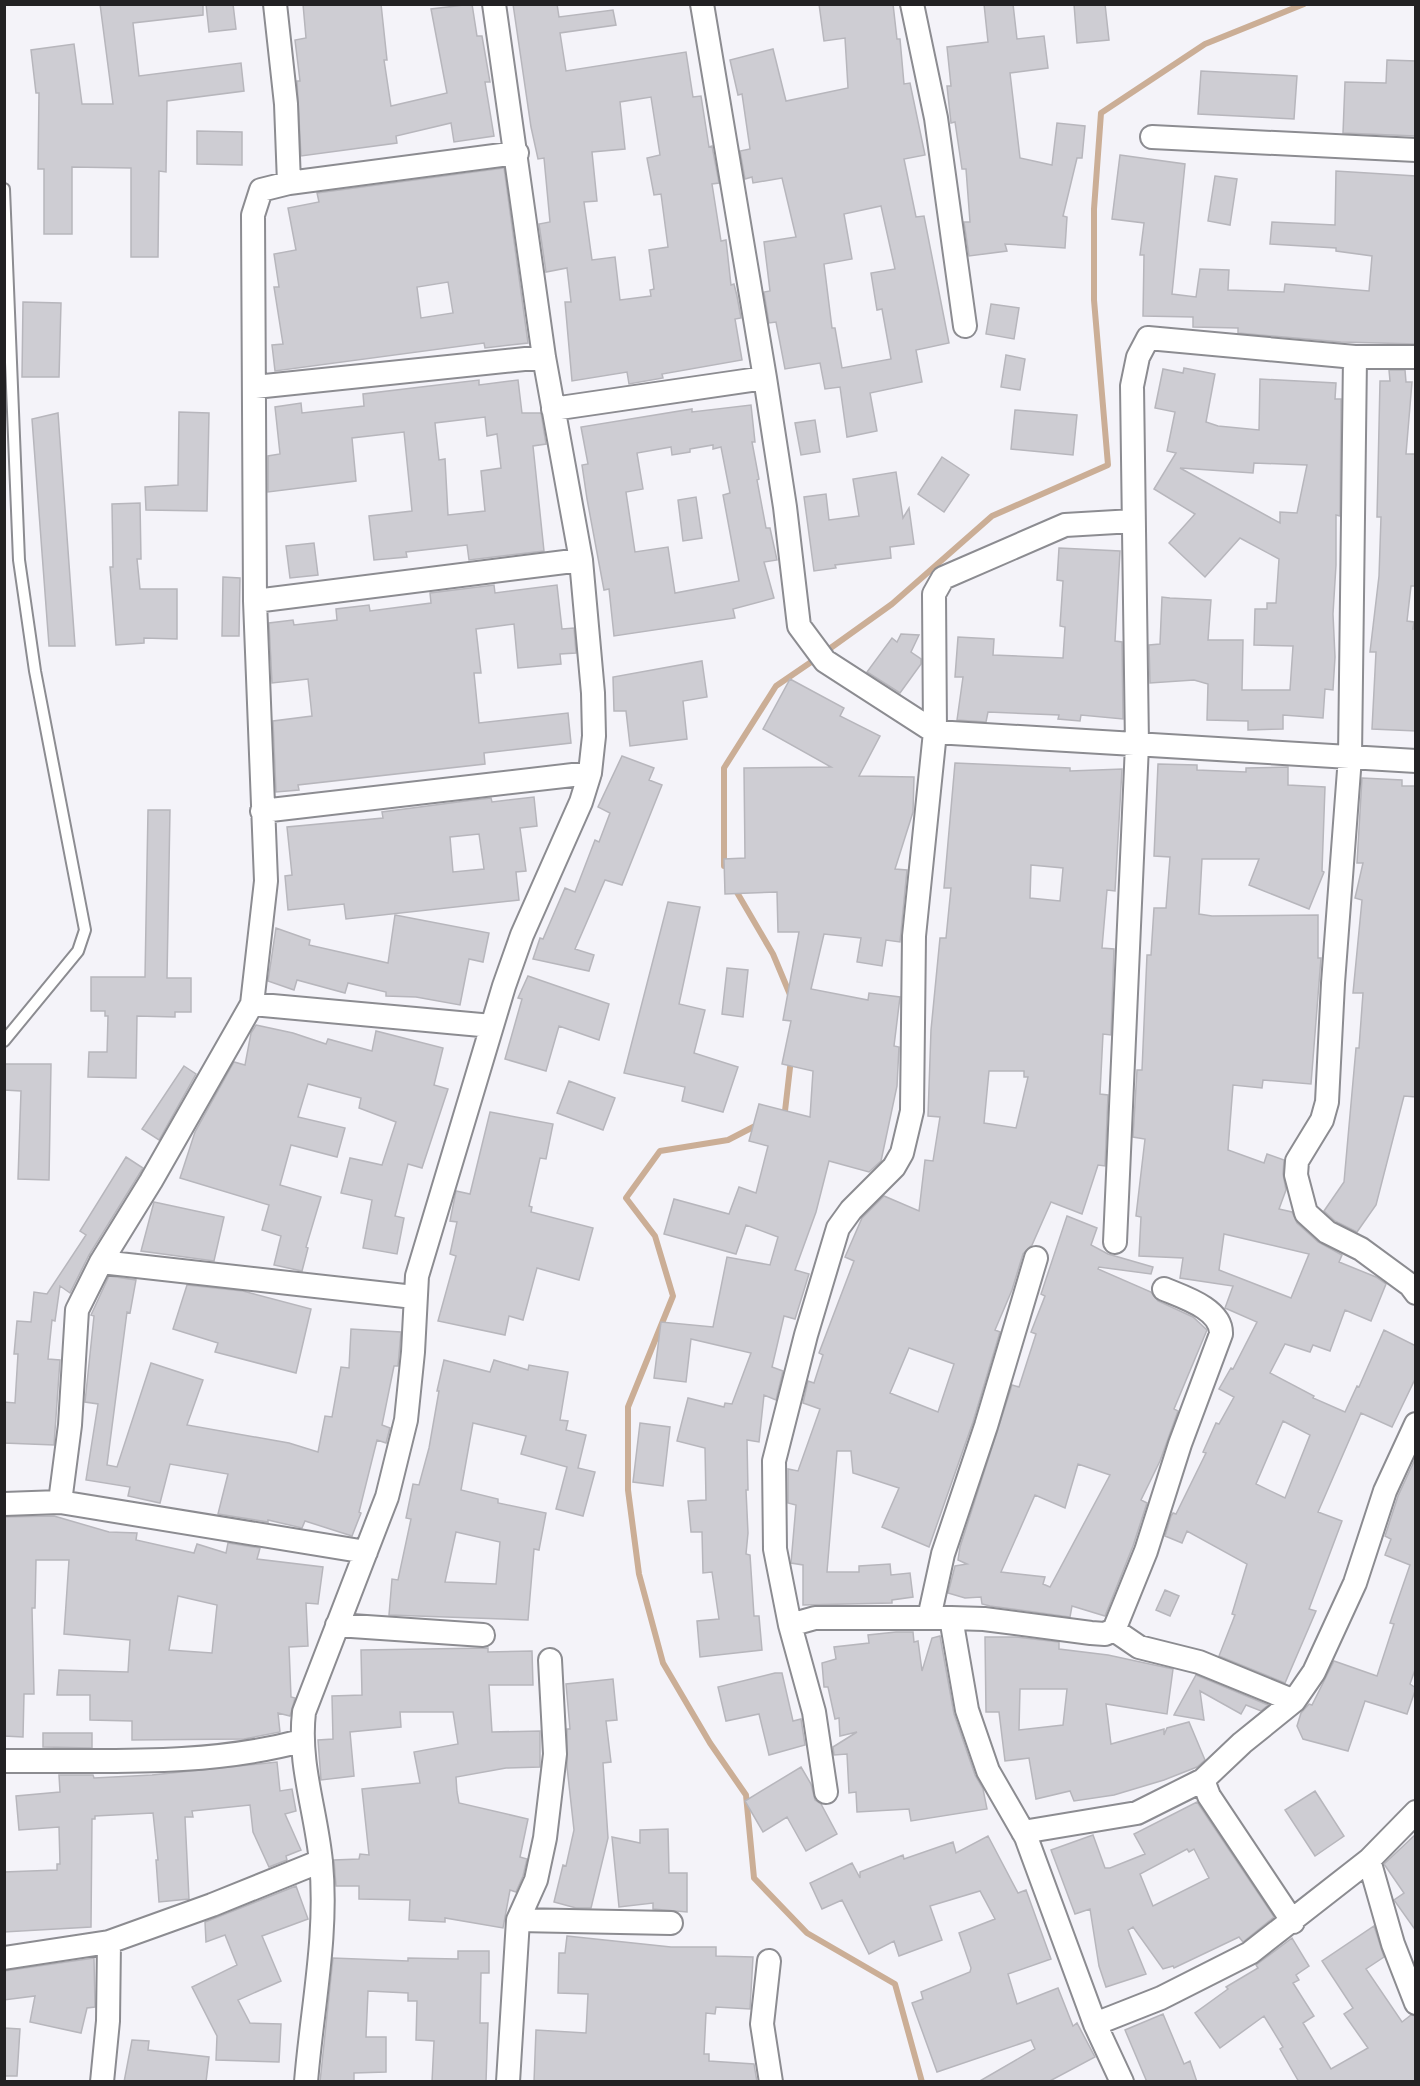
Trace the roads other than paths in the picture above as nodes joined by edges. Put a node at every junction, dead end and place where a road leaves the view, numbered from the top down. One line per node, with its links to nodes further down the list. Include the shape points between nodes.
1 (275, 4): 8 (street, via 286,104)
2 (494, 4): 7 (street)
3 (702, 4): 14 (street)
4 (912, 4): 10 (street, via 936,118)
5 (1152, 138): 6 (street)
6 (1416, 150)
7 (517, 153): 8 (street); 11 (street)
8 (289, 183): 15 (street, via 261,190 253,215)
9 (4, 189): 28 (lane, via 19,560 35,671 85,930 78,951)
10 (965, 326)
11 (544, 357): 15 (street); 16 (street)
12 (1355, 357): 13 (street); 17 (street, via 1148,338 1138,357 1132,386); 22 (street)
13 (1416, 357)
14 (765, 378): 16 (street); 20 (street, via 799,626 825,661)
15 (255, 387): 19 (street)
16 (553, 409): 18 (street)
17 (1133, 521): 20 (street, via 1065,525 943,578 934,594 932,621); 21 (street)
18 (581, 560): 19 (street); 24 (street, via 593,693)
19 (255, 601): 25 (street)
20 (934, 732): 21 (street); 41 (street, via 914,936 912,1111 902,1153 894,1167 838,1228 774,1461 775,1549)
21 (1137, 746): 22 (street); 29 (street)
22 (1350, 758): 23 (street); 33 (street, via 1332,982 1327,1102 1322,1120 1297,1161 1296,1175 1306,1213 1327,1232 1410,1284)
23 (1416, 761)
24 (590, 772): 25 (street); 27 (street, via 577,812 522,935)
25 (262, 811): 26 (street, via 266,881)
26 (252, 1004): 27 (street); 31 (street)
27 (492, 1026): 34 (street)
28 (4, 1041)
29 (1115, 1242)
30 (1036, 1258): 39 (street, via 943,1554)
31 (101, 1262): 34 (street); 36 (street, via 77,1310 70,1425)
32 (1164, 1289): 42 (street, via 1217,1318 1221,1334 1146,1551)
33 (1416, 1293)
34 (414, 1297): 38 (street, via 406,1420 387,1497)
35 (1416, 1424): 45 (street, via 1385,1491 1355,1583 1314,1672)
36 (60, 1502): 37 (street); 38 (street)
37 (4, 1504)
38 (366, 1552): 40 (street)
39 (940, 1618): 41 (street, via 815,1618); 42 (street, via 984,1619 1105,1634); 51 (street, via 988,1771)
40 (337, 1625): 43 (street); 46 (street, via 304,1712)
41 (790, 1625): 49 (street, via 814,1712)
42 (1114, 1630): 45 (street, via 1138,1647 1199,1662)
43 (483, 1635)
44 (549, 1660): 54 (street, via 555,1754 546,1838 536,1880)
45 (1294, 1701): 48 (street)
46 (301, 1741): 47 (street, via 269,1749 162,1760); 53 (street)
47 (4, 1761)
48 (1203, 1780): 51 (street, via 1137,1813); 55 (street, via 1209,1796)
49 (826, 1792)
50 (1416, 1812): 52 (street)
51 (1023, 1832): 61 (street)
52 (1369, 1860): 55 (street); 60 (street)
53 (321, 1861): 57 (street); 63 (street, via 323,1933)
54 (518, 1920): 56 (street); 64 (street)
55 (1293, 1922): 61 (street, via 1251,1953)
56 (671, 1923)
57 (109, 1942): 58 (street); 62 (street)
58 (4, 1958)
59 (769, 1961): 65 (street, via 762,2024)
60 (1416, 2003)
61 (1095, 2024): 66 (street)
62 (102, 2082)
63 (306, 2082)
64 (508, 2082)
65 (771, 2082)
66 (1122, 2082)

